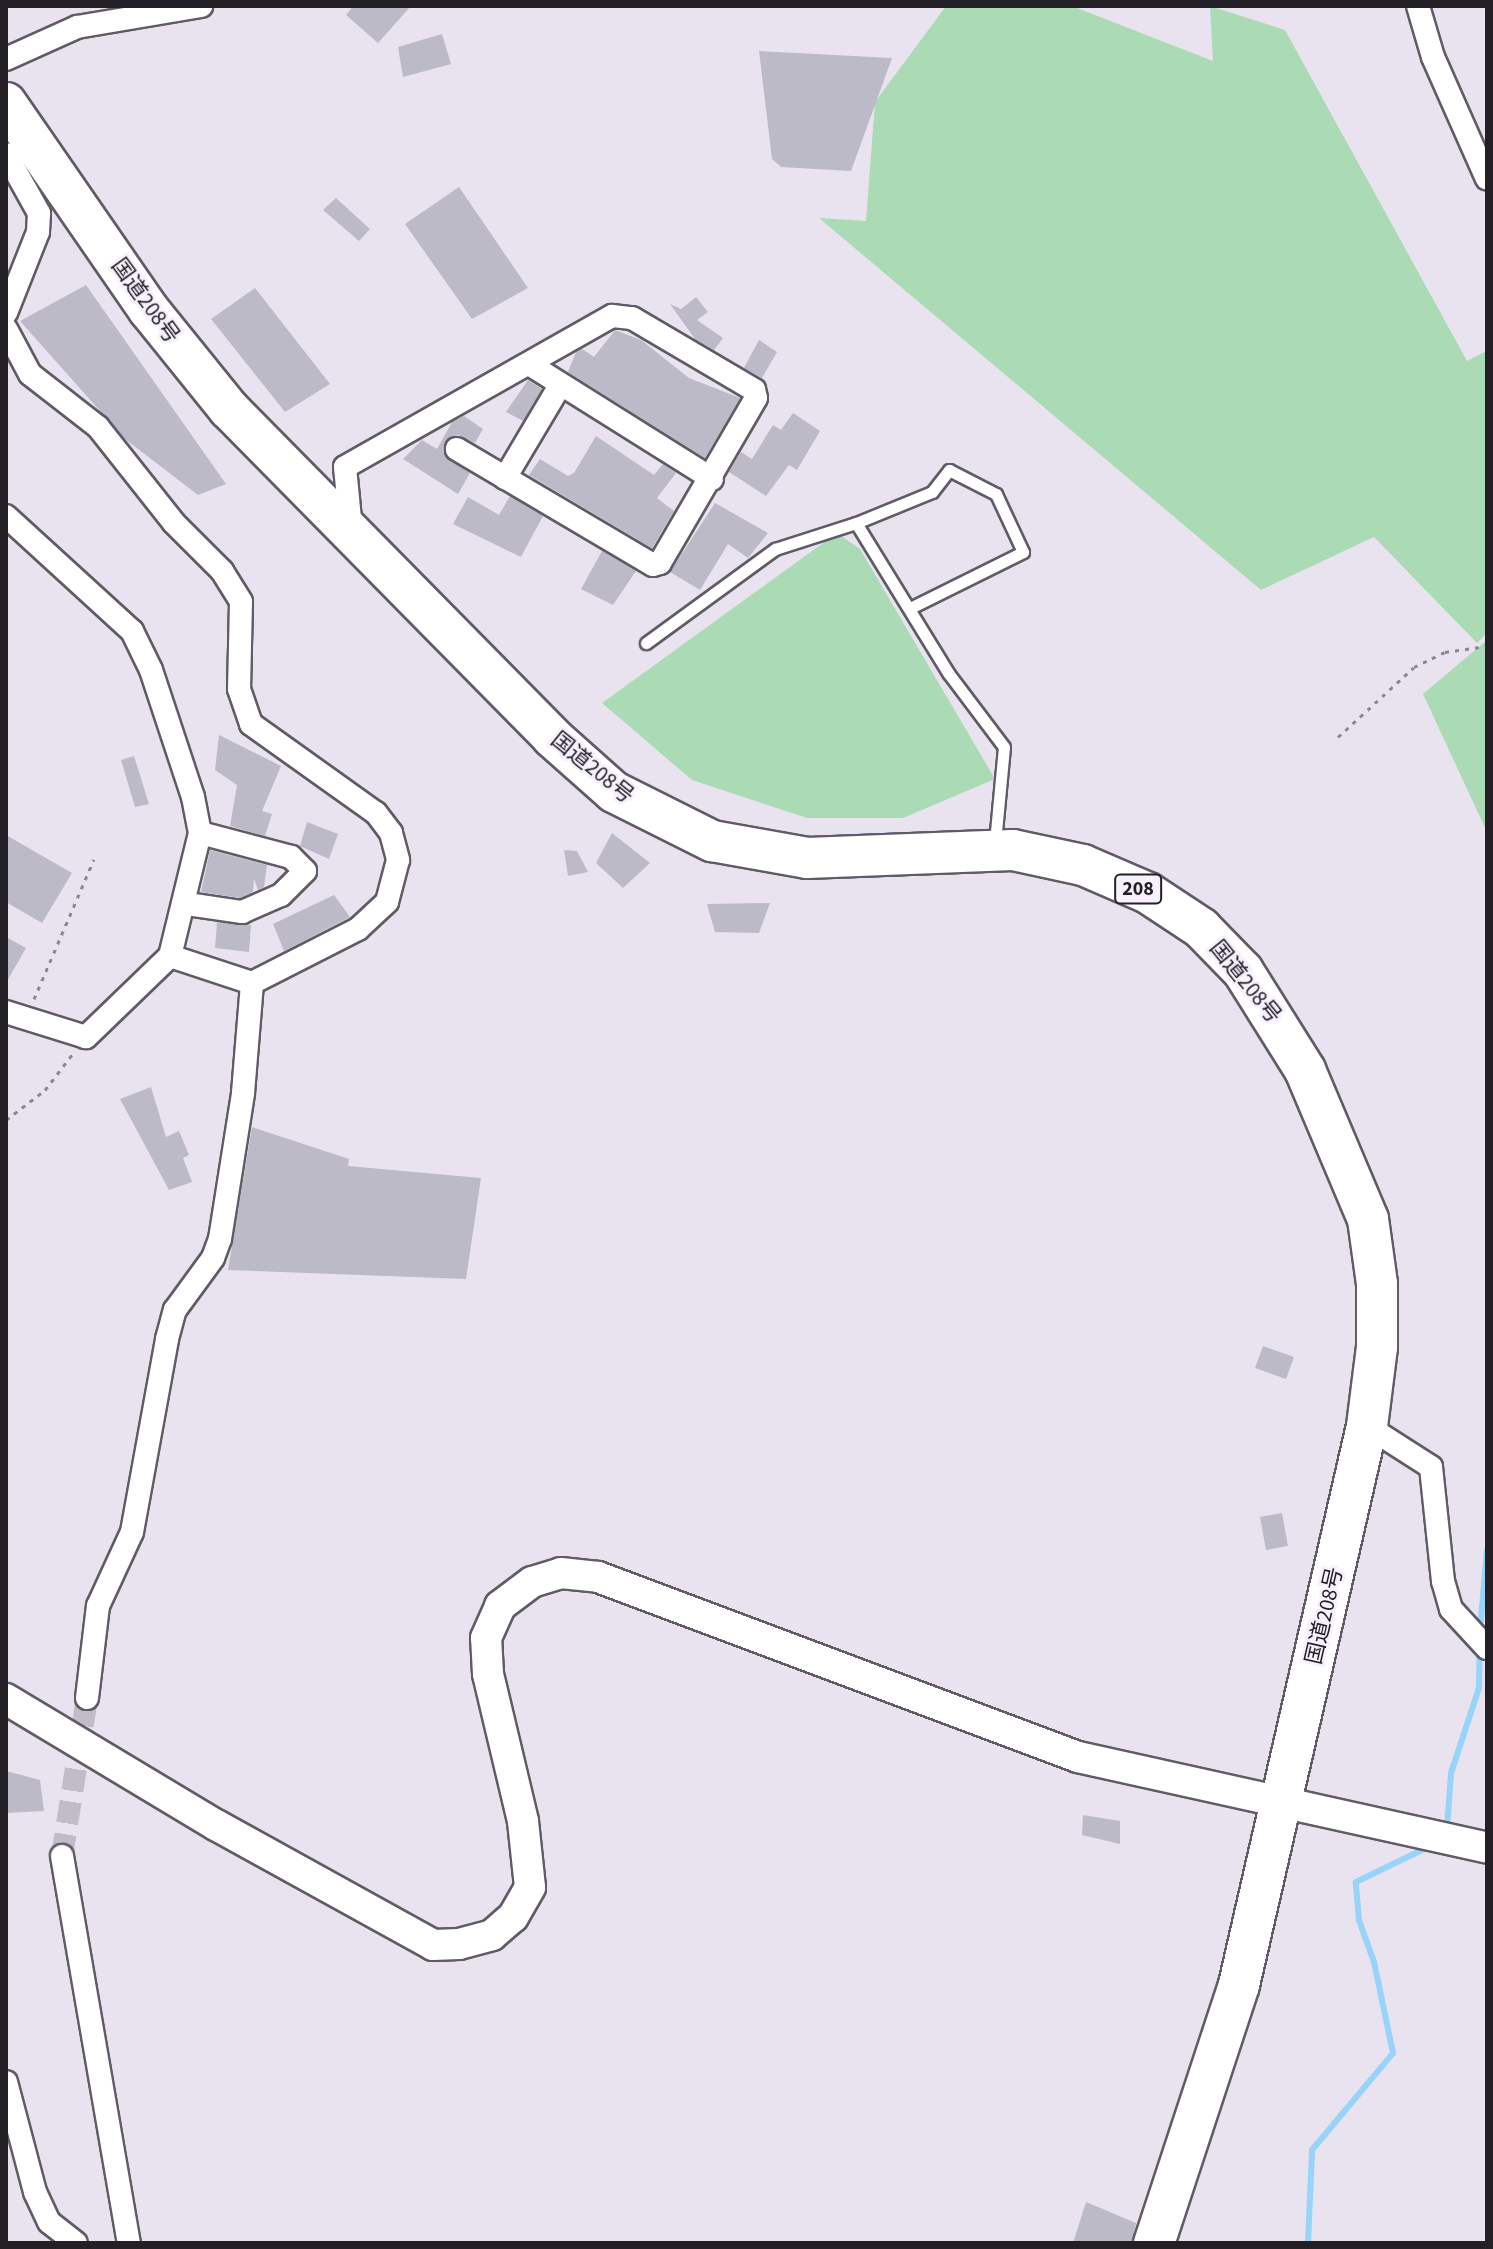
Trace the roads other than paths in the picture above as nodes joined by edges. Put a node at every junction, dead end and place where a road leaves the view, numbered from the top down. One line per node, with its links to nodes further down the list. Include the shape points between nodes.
1 (201, 6): 3 (street)
2 (1418, 6): 7 (street, via 1433,57)
3 (128, 13): 4 (street, via 77,27)
4 (6, 59)
5 (6, 103): 17 (highway, 国道208号 / 208, via 149,310 229,409)
6 (6, 154): 8 (street, via 39,213 38,232)
7 (1487, 179)
8 (6, 313)
9 (6, 329): 24 (street, via 30,374 98,427 174,523 222,571 241,602 239,689 251,724 376,813 391,833 398,860 387,902 358,929)
10 (529, 364): 11 (street); 14 (street, via 622,314 754,390 756,407); 17 (street, via 345,467 350,519)
11 (559, 387): 13 (street); 14 (street)
12 (457, 449): 13 (street)
13 (505, 478): 14 (street, via 653,565 660,563)
14 (712, 479)
15 (6, 516): 20 (street, via 132,631 193,797)
16 (856, 523): 18 (lane); 18 (lane, via 932,492 949,470 996,494 1023,552); 19 (lane, via 775,549)
17 (342, 527): 21 (highway, 国道208号 / 208, via 552,737 614,792 656,815 712,841 807,858)
18 (910, 608): 21 (lane, via 949,674 1004,747)
19 (646, 643)
20 (200, 833): 22 (street); 22 (street, via 291,857 305,871 281,895 242,912)
21 (994, 851): 26 (highway, 国道208号 / 208, via 1083,865 1148,893 1201,928 1243,971 1277,1019 1343,1153 1368,1219 1377,1284 1377,1347)
22 (187, 904): 23 (street)
23 (170, 956): 24 (street); 25 (street, via 86,1037)
24 (252, 983): 28 (street, via 243,1093 220,1239 173,1319 132,1532 98,1606)
25 (16, 1016)
26 (1367, 1426): 27 (street, via 1431,1467 1437,1482 1443,1581 1451,1609); 30 (highway, 国道208号 / 208)
27 (1487, 1648)
28 (87, 1698)
29 (6, 1699): 30 (street, via 433,1945 492,1935 513,1917 530,1887 530,1858 488,1674 486,1638 500,1606 532,1582 561,1573 612,1582 1078,1757)
30 (1283, 1804): 31 (street); 36 (highway, 国道208号 / 208, via 1239,1985)
31 (1487, 1848)
32 (62, 1856): 35 (street)
33 (6, 2082): 34 (street, via 41,2205 49,2222)
34 (76, 2243)
35 (129, 2243)
36 (1154, 2243)

